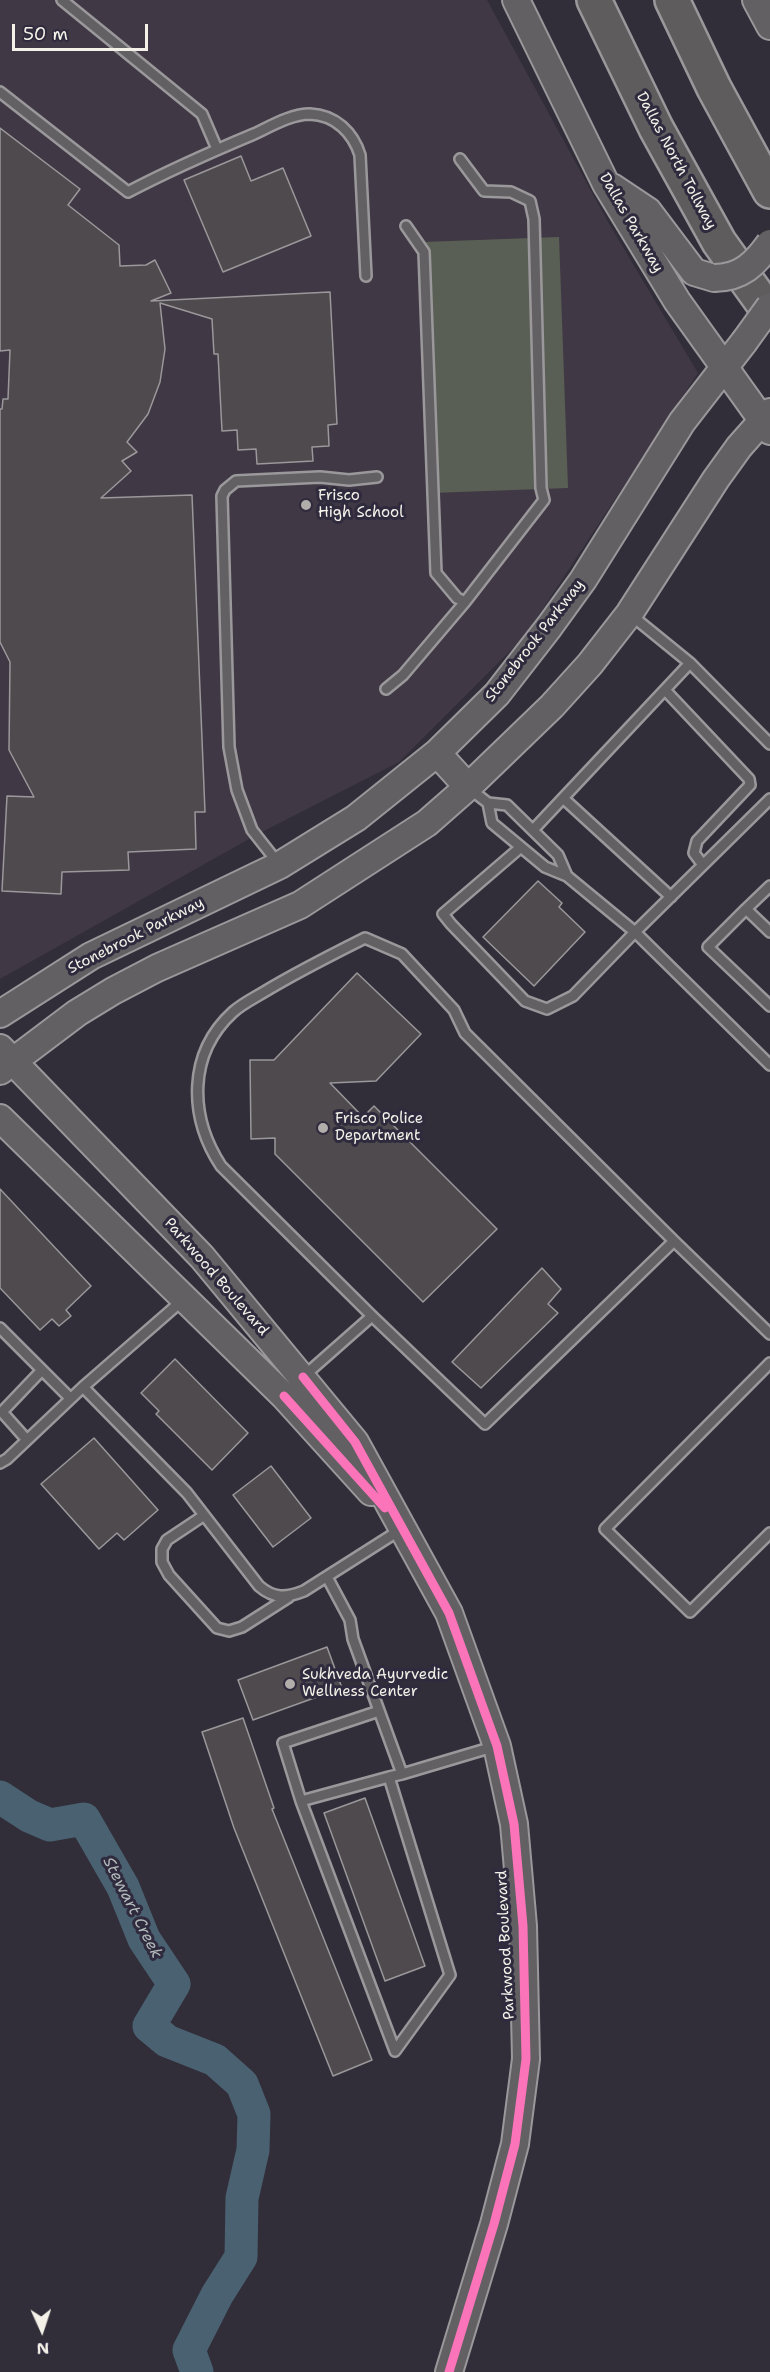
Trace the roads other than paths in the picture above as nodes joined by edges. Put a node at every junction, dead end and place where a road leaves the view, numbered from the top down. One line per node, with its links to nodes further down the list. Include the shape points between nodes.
1 (62, 0): 8 (lane, via 202,114)
2 (516, 0): 10 (main road, Dallas Parkway)
3 (594, 0): 16 (highway, Dallas North Tollway, via 656,128 719,242)
4 (672, 0): 11 (highway)
5 (756, 0): 6 (main road)
6 (770, 26)
7 (0, 92): 8 (lane, via 128,192)
8 (218, 149): 14 (lane, via 295,116 318,115 342,126 360,155)
9 (460, 159): 20 (lane, via 484,191 511,192 531,201 544,500)
10 (606, 184): 13 (main road, bridge, via 648,210 694,272 727,278 748,270); 17 (main road, Dallas Parkway, via 677,301)
11 (770, 191)
12 (406, 226): 20 (lane, via 424,252 436,573)
13 (770, 243)
14 (366, 276)
15 (770, 306): 17 (main road, Stonebrook Parkway, bridge)
16 (770, 313)
17 (725, 368): 18 (main road, Dallas Parkway); 26 (main road, Stonebrook Parkway, via 682,422 549,627 497,694)
18 (768, 421): 21 (main road, via 739,447)
19 (377, 477): 32 (lane, via 236,481 222,496 232,768 252,830)
20 (465, 602): 23 (lane, via 403,675)
21 (628, 614): 22 (lane); 27 (main road)
22 (690, 663): 24 (lane); 25 (lane)
23 (386, 689)
24 (664, 690): 28 (lane); 33 (lane, via 749,779 750,785 697,842 694,853)
25 (770, 744)
26 (437, 753): 27 (main road); 32 (main road, Stonebrook Parkway, via 356,818)
27 (478, 795): 30 (lane, via 507,805); 31 (lane, via 492,823); 42 (main road, via 300,905 113,991)
28 (563, 798): 30 (lane); 36 (lane)
29 (770, 799): 33 (lane)
30 (533, 830): 34 (lane, via 558,855)
31 (521, 847): 34 (lane, via 545,867); 38 (lane, via 443,914 525,1001 547,1009 573,996)
32 (280, 865): 41 (main road, Stonebrook Parkway, via 91,956)
33 (703, 865): 36 (lane)
34 (567, 876): 38 (lane)
35 (770, 886): 37 (lane)
36 (671, 897): 38 (lane)
37 (746, 909): 39 (lane); 40 (lane, via 708,947)
38 (635, 932): 43 (lane)
39 (770, 932)
40 (770, 1006)
41 (0, 1014)
42 (4, 1060): 52 (main road, Parkwood Boulevard, via 202,1257)
43 (770, 1065)
44 (0, 1118): 46 (main road, Parkwood Boulevard)
45 (674, 1241): 47 (lane, via 485,1424); 47 (lane, via 465,1033 454,1011 402,954 365,938 235,1010 218,1029 207,1050 197,1097 201,1125 221,1166); 49 (lane)
46 (185, 1299): 52 (main road, Parkwood Boulevard); 53 (lane)
47 (372, 1316): 52 (lane)
48 (0, 1328): 51 (lane)
49 (770, 1334)
50 (770, 1364): 60 (lane, via 605,1529 690,1612)
51 (42, 1370): 54 (lane); 55 (lane)
52 (293, 1386): 59 (main road, Parkwood Boulevard, via 355,1442)
53 (83, 1387): 54 (lane); 58 (lane, via 187,1493)
54 (70, 1398): 56 (lane)
55 (1, 1412): 56 (lane)
56 (27, 1440): 57 (lane)
57 (0, 1463)
58 (203, 1516): 62 (lane, via 259,1586 276,1597); 62 (lane, via 167,1540 162,1562 217,1628 229,1632 242,1628)
59 (403, 1528): 61 (lane); 64 (main road, Parkwood Boulevard, via 449,1613)
60 (770, 1533)
61 (327, 1577): 62 (lane); 63 (lane, via 350,1620)
62 (289, 1597)
63 (379, 1711): 65 (lane); 67 (lane, via 283,1743)
64 (497, 1746): 65 (lane); 68 (main road, Parkwood Boulevard, via 514,1824 522,1914 526,2059 515,2144)
65 (402, 1774): 66 (lane)
66 (389, 1777): 67 (lane); 67 (lane, via 450,1975 395,2051)
67 (301, 1801)
68 (449, 2372)

